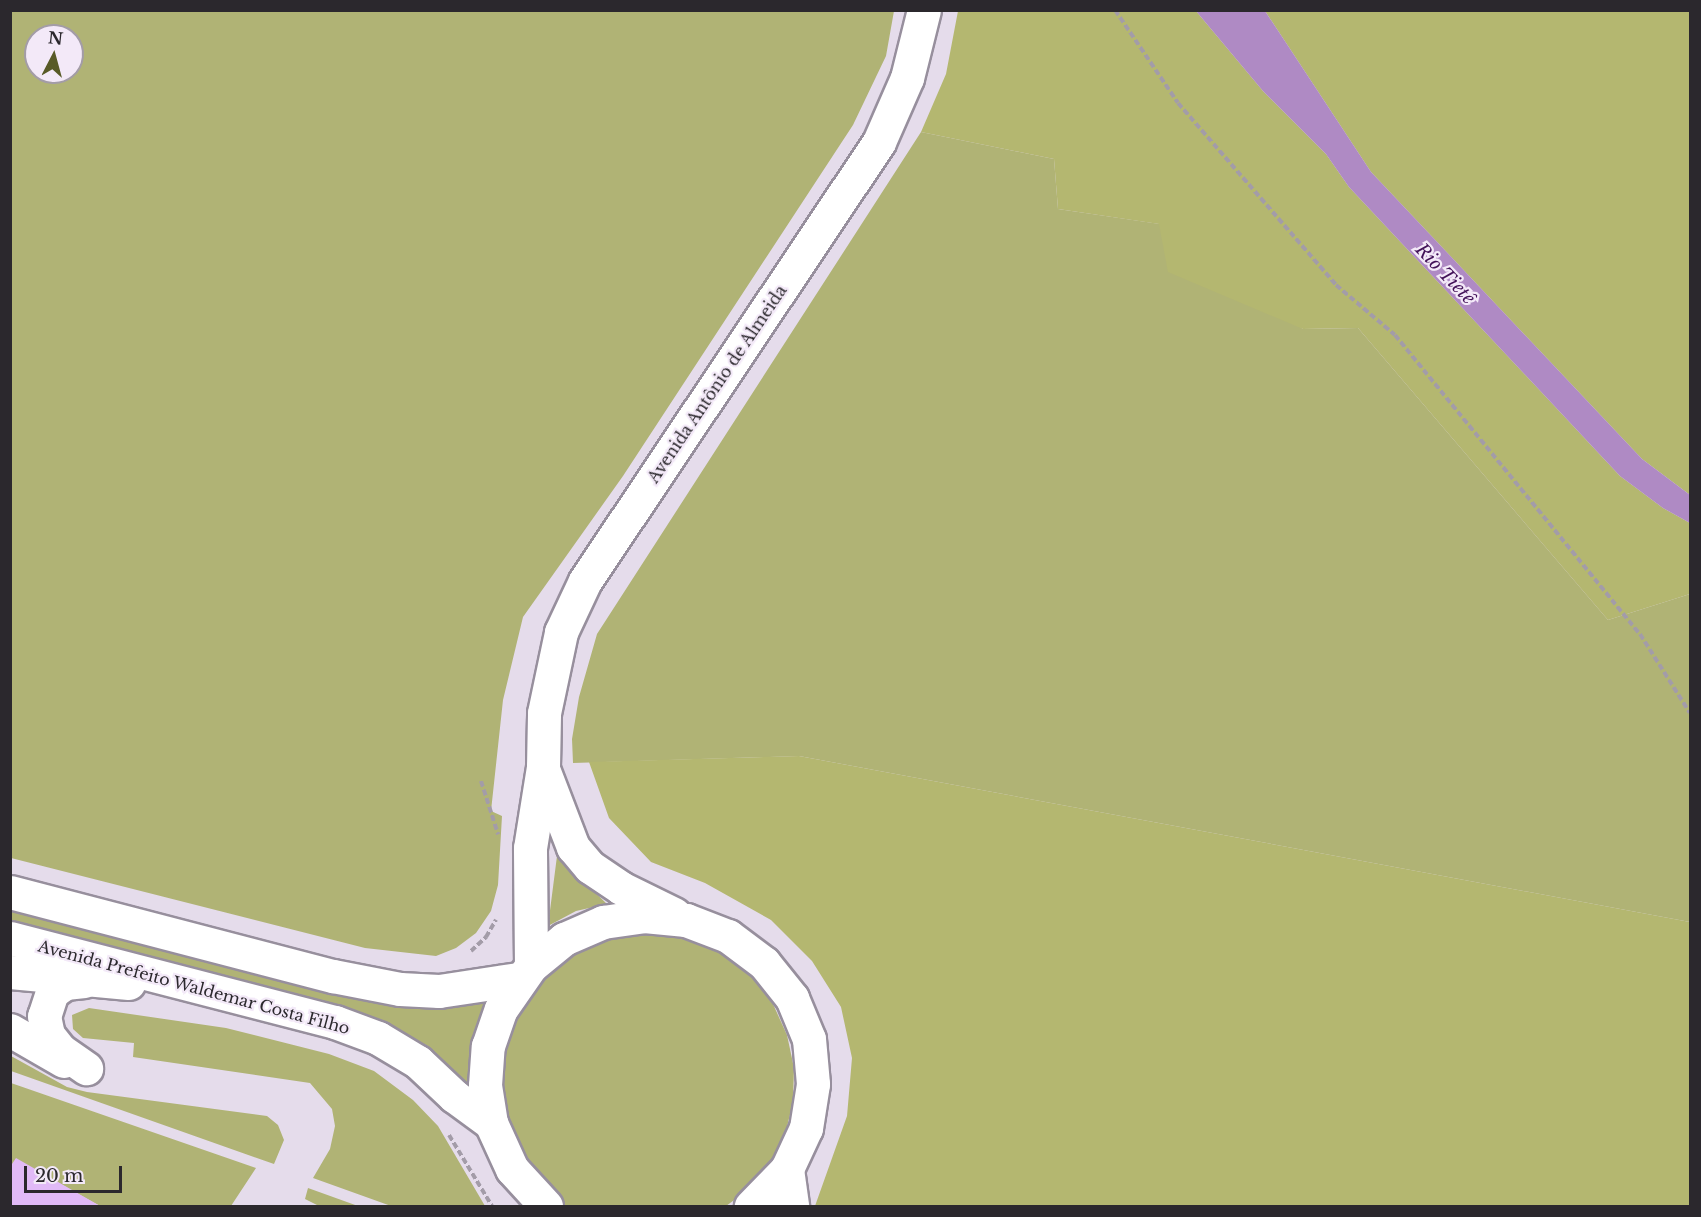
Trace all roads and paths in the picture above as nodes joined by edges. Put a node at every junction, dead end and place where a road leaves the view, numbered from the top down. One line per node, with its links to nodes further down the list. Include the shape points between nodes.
1 (924, 10): 4 (street, Avenida Antônio de Almeida, via 907,78 879,142 585,581 561,632 550,673 544,713)
2 (1115, 10): 3 (path, via 1178,103 1336,285 1395,335 1633,624)
3 (1690, 713)
4 (543, 767): 9 (street, Avenida Antônio de Almeida, via 573,847 590,867 621,888); 13 (street, Avenida Antônio de Almeida, via 530,848)
5 (481, 782): 6 (path)
6 (501, 843)
7 (10, 892): 13 (street, via 333,976 400,989 439,991)
8 (500, 913): 11 (path, via 486,937)
9 (686, 920): 13 (street, Avenida Antônio de Almeida, via 644,916 603,922 564,939); 19 (street, Avenida Antônio de Almeida, via 728,936 764,963 792,998 808,1039 812,1095 806,1128)
10 (10, 938): 15 (street, Avenida Prefeito Waldemar Costa Filho)
11 (469, 953)
12 (10, 972): 14 (street)
13 (524, 973): 17 (street, Avenida Antônio de Almeida, via 501,1009 488,1046 485,1085)
14 (86, 980): 15 (street); 16 (street, via 65,982 52,992 44,1016 48,1035 60,1050 86,1068 65,1062)
15 (203, 987): 17 (street, Avenida Prefeito Waldemar Costa Filho, via 335,1022 378,1038 418,1062 454,1096)
16 (10, 1030)
17 (491, 1123): 21 (street, Avenida Antônio de Almeida, via 512,1169)
18 (446, 1130): 20 (path)
19 (787, 1168): 22 (street, Avenida Antônio de Almeida); 23 (street)
20 (492, 1206)
21 (546, 1206)
22 (751, 1206)
23 (792, 1206)

